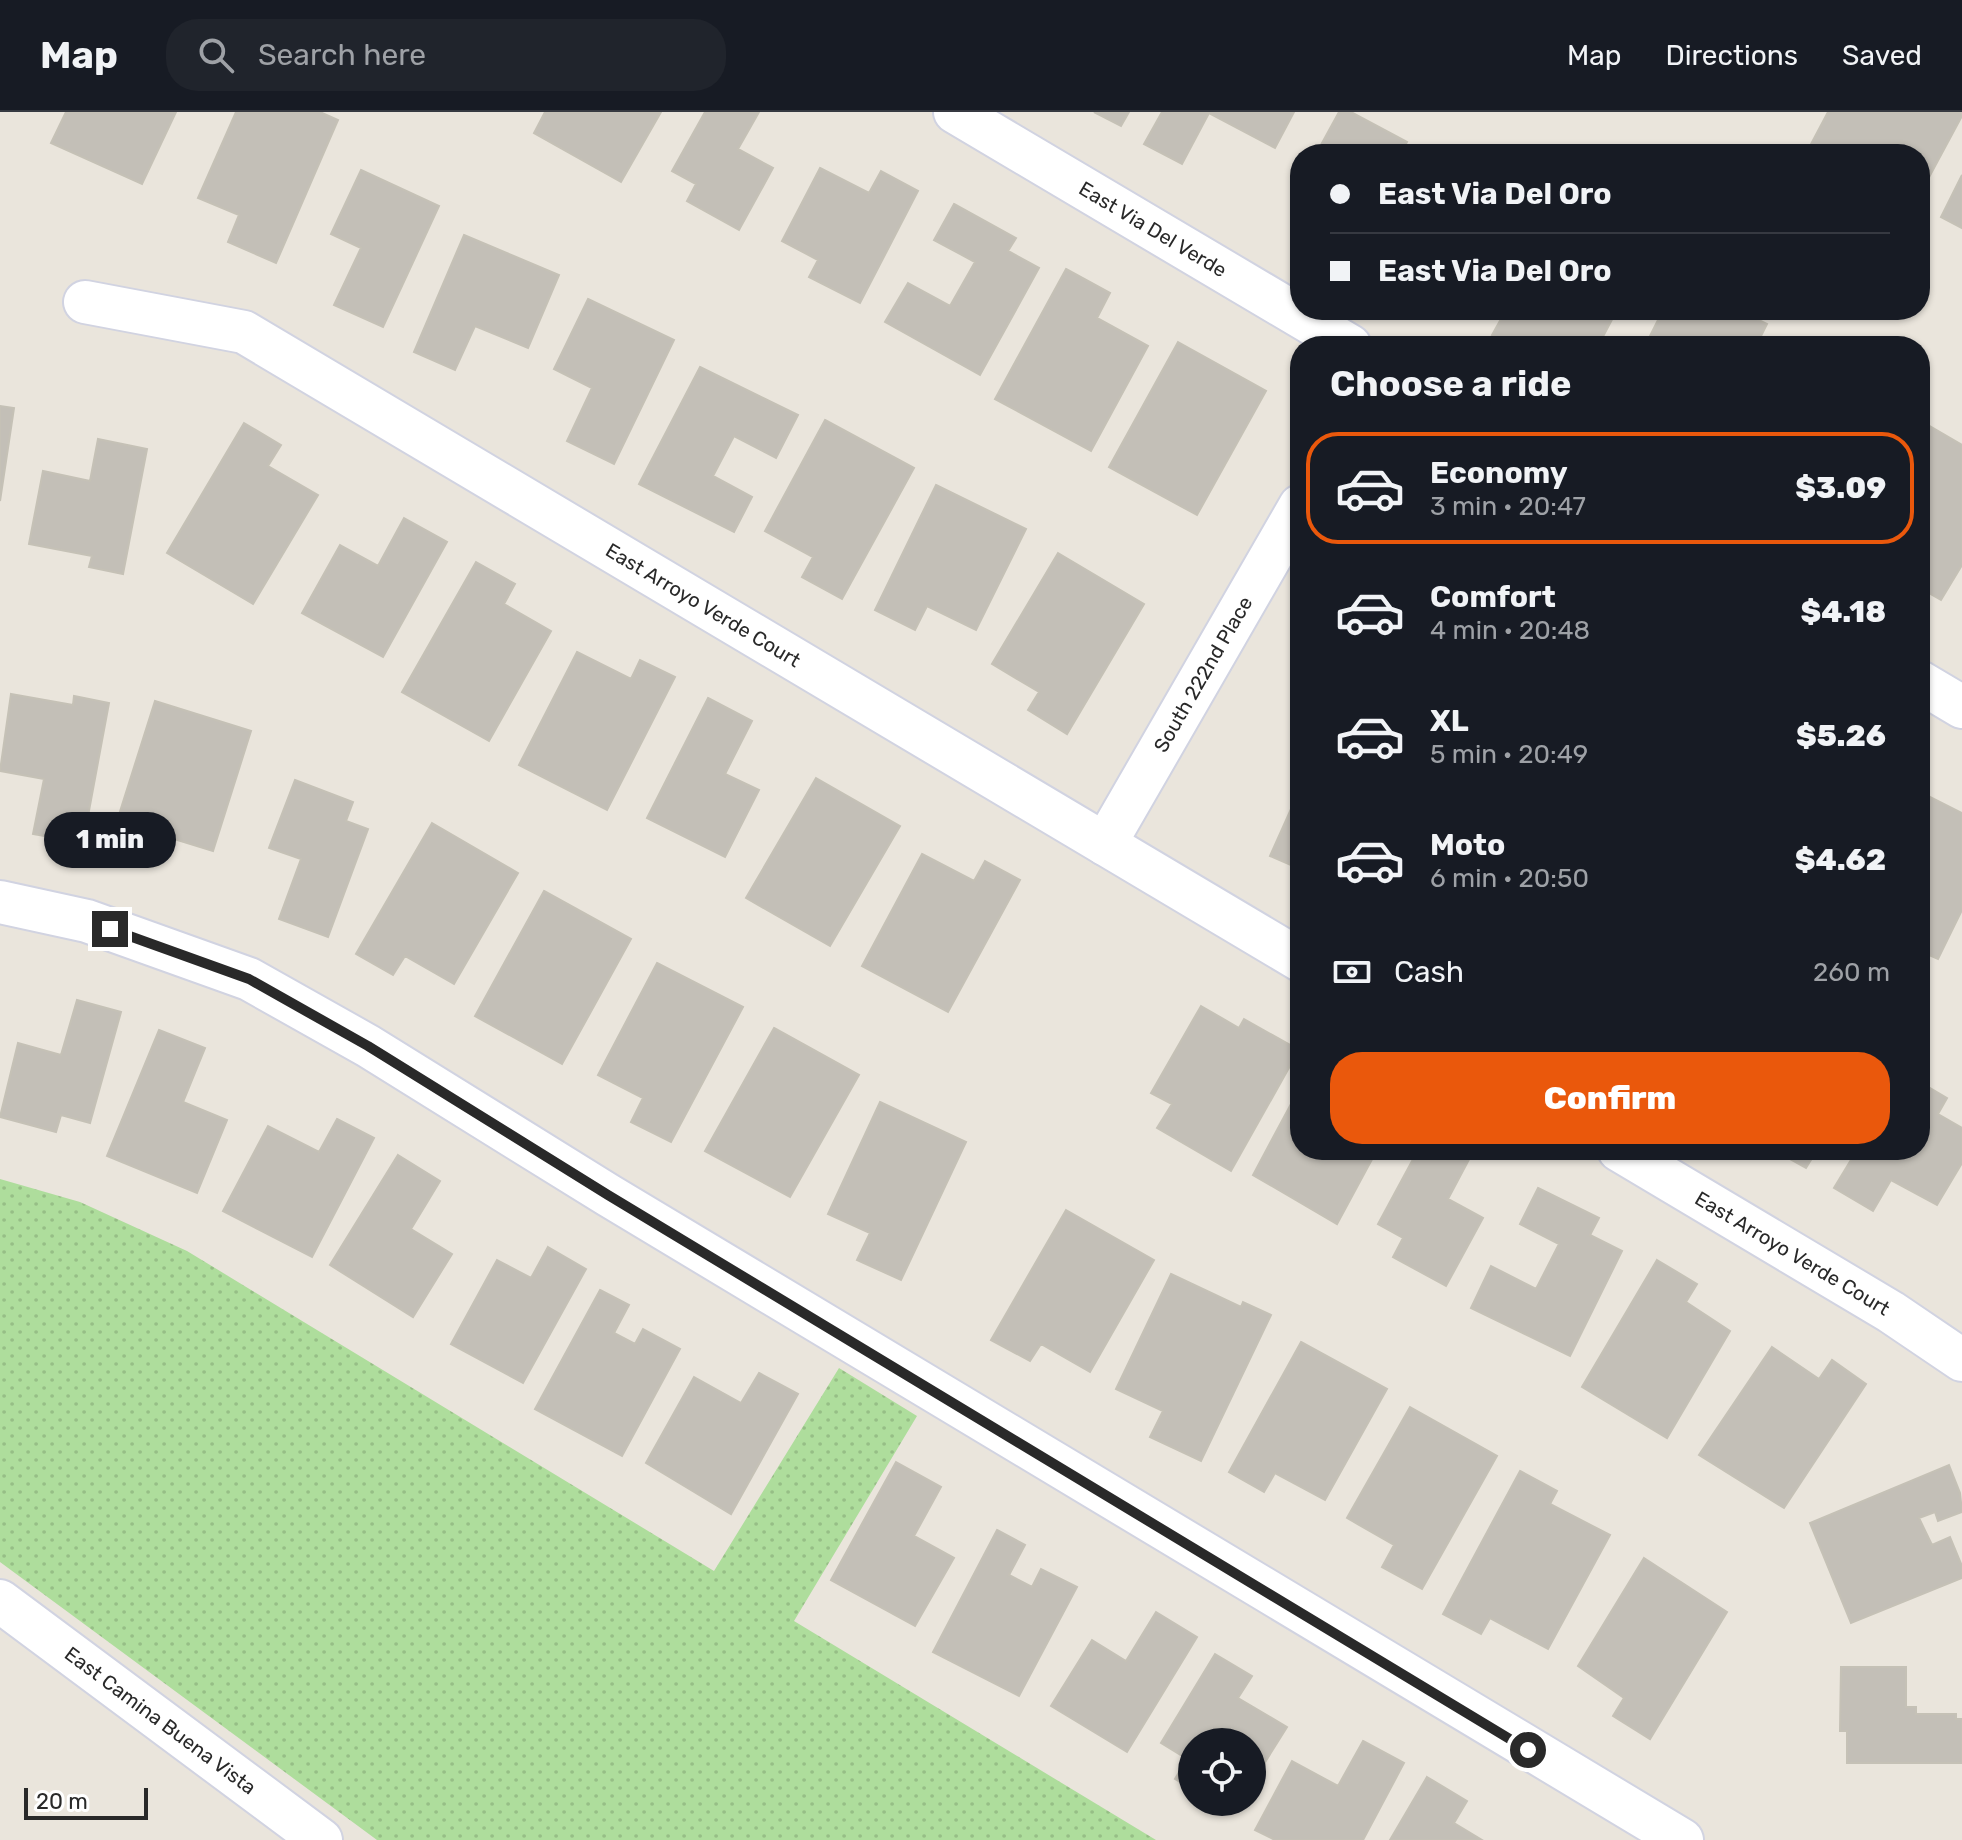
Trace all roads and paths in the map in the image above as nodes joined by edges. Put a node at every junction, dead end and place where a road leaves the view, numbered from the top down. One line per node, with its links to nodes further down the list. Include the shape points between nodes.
1 (955, 112): 3 (street, East Via Del Verde)
2 (85, 302): 9 (street, East Arroyo Verde Court, via 244,332)
3 (1290, 310)
4 (1306, 320): 5 (street, East Via Del Verde)
5 (1333, 336)
6 (1290, 523): 9 (street, South 222nd Place)
7 (1930, 688): 8 (street)
8 (1962, 707)
9 (1105, 844): 11 (street, East Arroyo Verde Court)
10 (0, 902): 16 (street, via 87,921 249,979)
11 (1290, 954)
12 (1636, 1160): 13 (street, East Arroyo Verde Court)
13 (1962, 1360)
14 (0, 1601): 15 (street, East Camina Buena Vista)
15 (321, 1840)
16 (1682, 1840)

